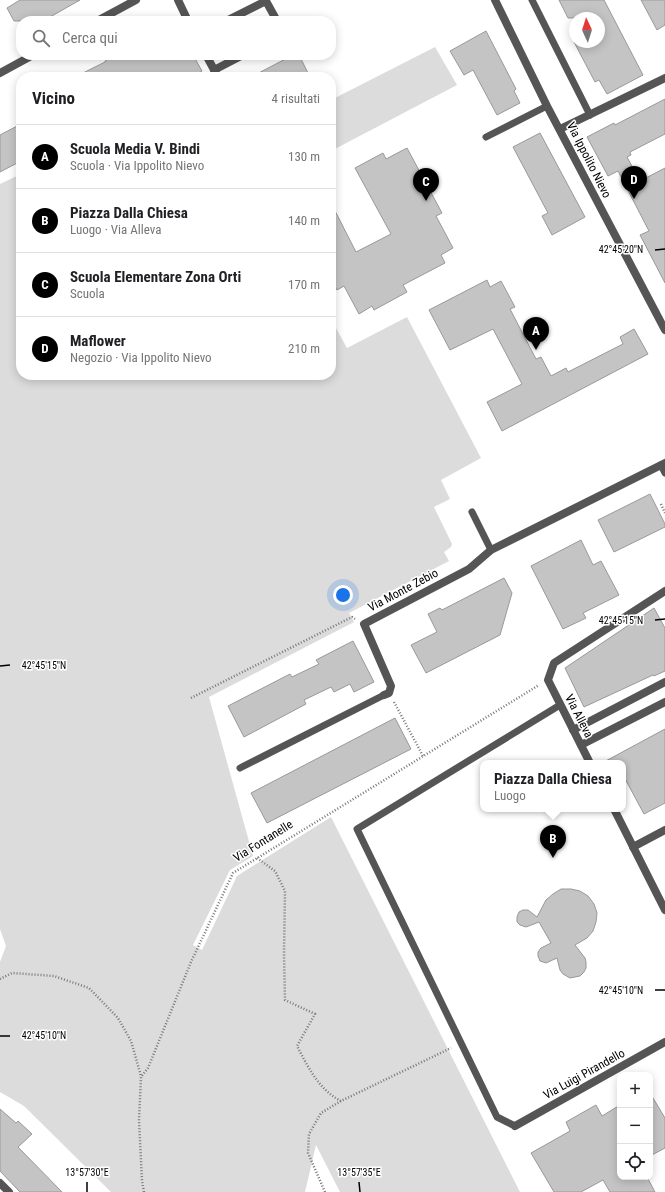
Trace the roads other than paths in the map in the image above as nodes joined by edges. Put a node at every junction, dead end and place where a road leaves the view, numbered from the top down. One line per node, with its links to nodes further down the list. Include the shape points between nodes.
1 (136, 0): 5 (street)
2 (178, 0): 6 (street)
3 (495, 0): 16 (street, Via Ippolito Nievo)
4 (532, 0): 17 (lane)
5 (106, 16)
6 (186, 16)
7 (236, 16): 8 (street, via 266,1)
8 (274, 16)
9 (24, 60): 14 (street)
10 (209, 60): 12 (street)
11 (236, 60): 13 (street)
12 (215, 72)
13 (218, 72)
14 (0, 73)
15 (665, 78): 17 (street)
16 (548, 106): 18 (street, Via Ippolito Nievo); 19 (lane)
17 (590, 115): 18 (street)
18 (560, 129): 20 (street, Via Ippolito Nievo)
19 (486, 137)
20 (664, 327)
21 (664, 467): 23 (street, Via Monte Zebio)
22 (472, 512): 23 (lane)
23 (491, 550): 26 (street, Via Monte Zebio, via 469,569 364,624 391,686)
24 (665, 591): 28 (street, Via Alleva, via 554,663 548,680)
25 (665, 682): 29 (street)
26 (387, 694): 32 (lane)
27 (665, 702): 30 (street)
28 (560, 705): 29 (street, Via Alleva); 38 (lane, via 357,829 392,896 497,1117)
29 (573, 730): 30 (street, Via Alleva)
30 (581, 746): 31 (street, Via Alleva)
31 (588, 760)
32 (240, 768)
33 (616, 812): 35 (street)
34 (665, 830): 35 (street)
35 (633, 847): 36 (street)
36 (665, 910)
37 (665, 1042): 38 (street, Via Luigi Pirandello)
38 (516, 1126)
39 (0, 1183): 40 (street)
40 (9, 1192)

